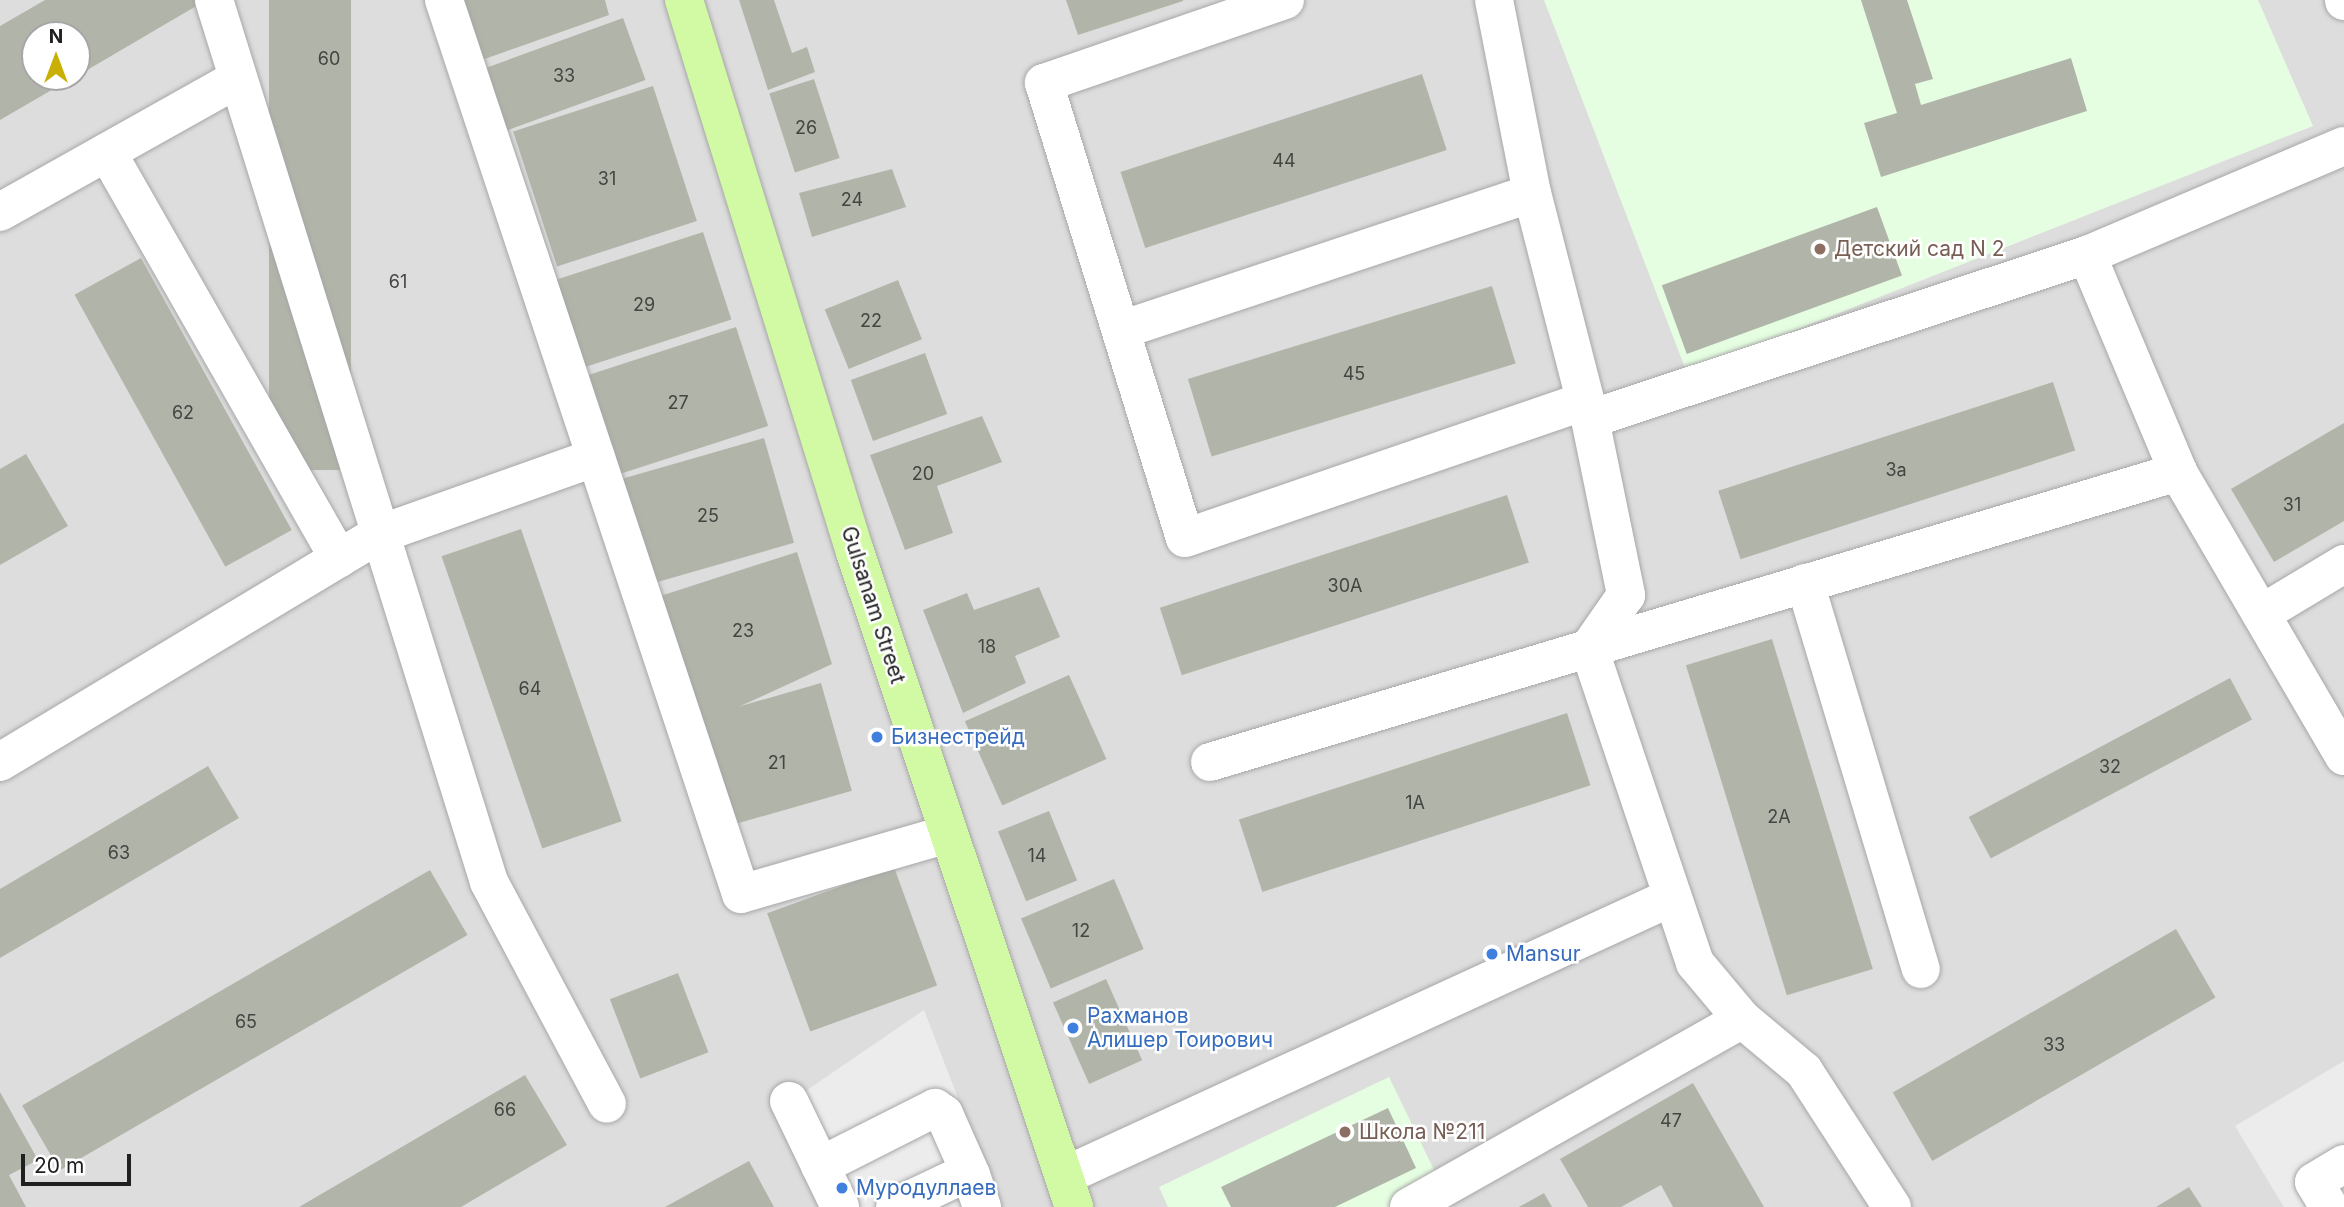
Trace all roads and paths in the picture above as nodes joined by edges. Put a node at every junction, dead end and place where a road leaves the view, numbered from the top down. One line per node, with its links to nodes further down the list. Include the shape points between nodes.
1 (214, 0): 6 (lane)
2 (444, 0): 14 (lane)
3 (684, 0): 25 (main road, Gulsanam Street)
4 (1285, 0): 12 (lane, via 1044,83)
5 (1494, 0): 9 (lane)
6 (237, 79): 8 (lane); 16 (lane)
7 (2344, 146): 11 (lane)
8 (107, 152): 10 (lane); 17 (lane)
9 (1532, 192): 12 (lane); 13 (lane)
10 (0, 212)
11 (2087, 255): 13 (lane); 15 (lane)
12 (1121, 330): 13 (lane, via 1185,538)
13 (1588, 410): 21 (lane, via 1626,595)
14 (596, 457): 16 (lane); 25 (lane, via 741,894)
15 (2178, 472): 19 (lane); 20 (lane)
16 (380, 534): 17 (lane); 30 (lane, via 489,882)
17 (339, 559): 23 (lane)
18 (2344, 564): 20 (lane)
19 (1805, 583): 21 (lane); 27 (lane)
20 (2261, 614): 22 (lane)
21 (1589, 648): 24 (lane); 26 (lane)
22 (2344, 756)
23 (0, 762)
24 (1210, 762)
25 (948, 834): 34 (main road, Gulsanam Street)
26 (1672, 897): 28 (lane, via 1695,963); 34 (lane)
27 (1921, 969)
28 (1742, 1019): 37 (lane); 38 (lane, via 1804,1071)
29 (789, 1101): 32 (lane)
30 (607, 1104)
31 (2344, 1164): 39 (lane, via 2314,1182)
32 (820, 1166): 33 (lane, via 935,1108 944,1114); 35 (lane)
33 (976, 1191): 36 (lane, via 958,1177)
34 (1069, 1192)
35 (840, 1207)
36 (895, 1207)
37 (1409, 1207)
38 (1892, 1207)
39 (2329, 1207)

